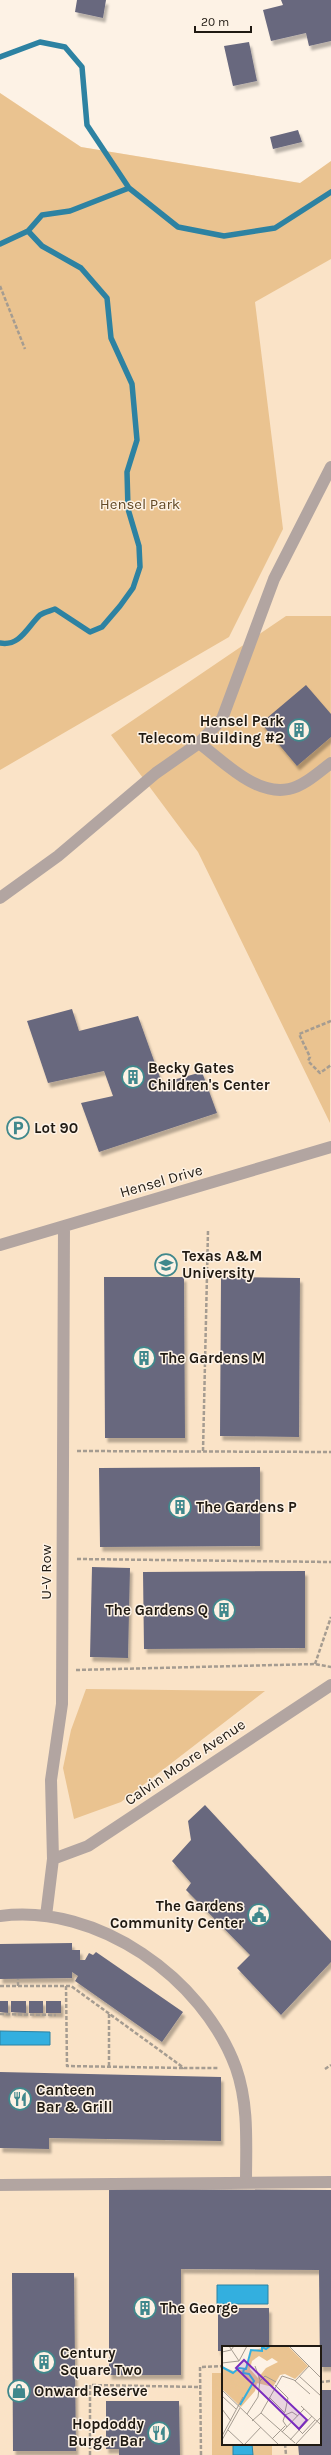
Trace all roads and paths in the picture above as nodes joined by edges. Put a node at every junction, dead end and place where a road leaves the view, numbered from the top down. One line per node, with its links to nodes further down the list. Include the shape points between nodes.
1 (0, 286): 2 (path)
2 (25, 350)
3 (331, 467): 4 (street, via 274,579 222,719)
4 (199, 743): 5 (street, via 238,773 265,788 290,789); 6 (street, via 156,773 58,856)
5 (331, 763)
6 (0, 898)
7 (331, 1021): 8 (path, via 299,1034 310,1057 308,1061 320,1073)
8 (331, 1065)
9 (331, 1147): 10 (street, Hensel Drive)
10 (64, 1226): 12 (street, Hensel Drive); 13 (street, U-V Row)
11 (208, 1231): 14 (path)
12 (0, 1245)
13 (63, 1451): 14 (path); 16 (street, U-V Row)
14 (203, 1451): 15 (path)
15 (331, 1452)
16 (62, 1559): 17 (path); 21 (street, U-V Row)
17 (331, 1562)
18 (331, 1617): 19 (path)
19 (315, 1664): 20 (path); 21 (path)
20 (331, 1667)
21 (62, 1670): 23 (street, U-V Row, via 62,1704 51,1780)
22 (331, 1684): 23 (street, Calvin Moore Avenue, via 88,1846)
23 (53, 1860): 25 (street, U-V Row)
24 (0, 1916): 25 (street)
25 (46, 1916): 36 (street, via 91,1927 133,1946 164,1968 190,1995 216,2029)
26 (18, 1979): 28 (path)
27 (0, 1986): 28 (path)
28 (18, 1986): 29 (path)
29 (66, 1986): 31 (path, via 71,1986); 34 (path, via 67,2066)
30 (0, 2014): 32 (path)
31 (109, 2014): 34 (path); 35 (path)
32 (56, 2015)
33 (331, 2065): 37 (path)
34 (109, 2066): 35 (path)
35 (184, 2068): 36 (path)
36 (236, 2068): 39 (street, via 243,2094 246,2125)
37 (325, 2069)
38 (331, 2182): 39 (street)
39 (246, 2183): 40 (street)
40 (0, 2185)
41 (222, 2366): 42 (path, via 200,2367)
42 (200, 2387): 43 (path, via 90,2385); 44 (path)
43 (90, 2455)
44 (200, 2455)

